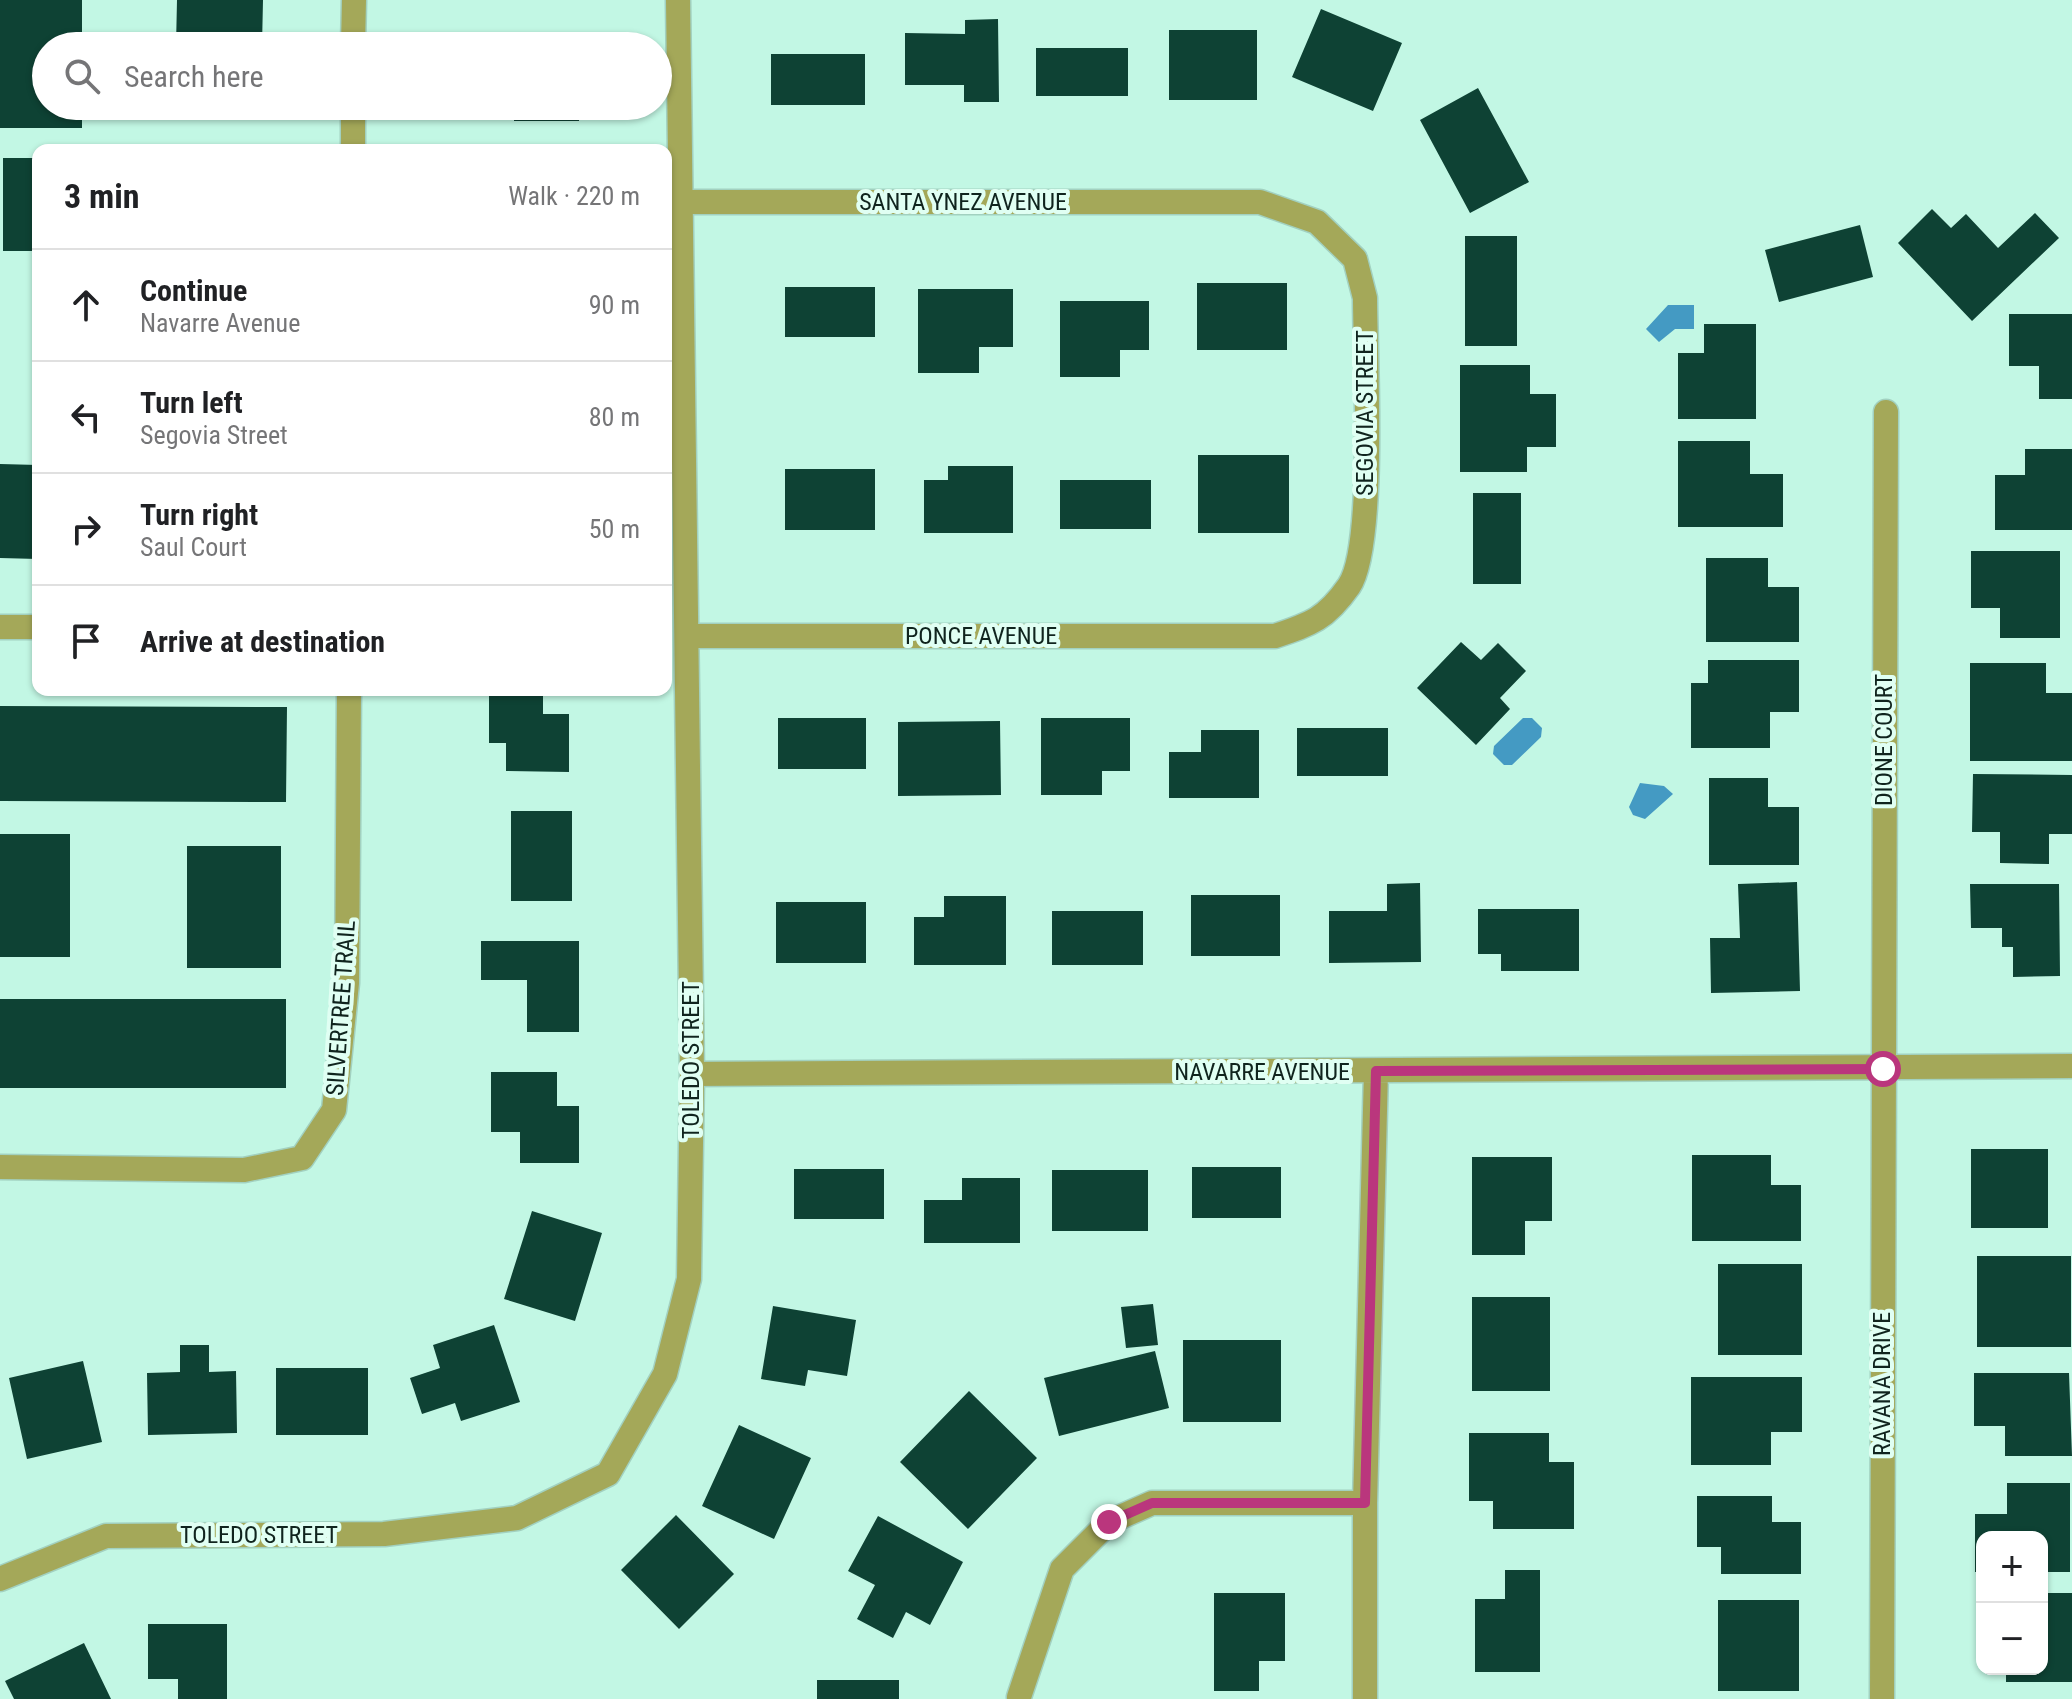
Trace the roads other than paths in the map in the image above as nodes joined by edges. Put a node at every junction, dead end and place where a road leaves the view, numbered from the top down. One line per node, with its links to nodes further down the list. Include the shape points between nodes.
1 (354, 0): 3 (street)
2 (678, 0): 6 (street, TOLEDO STREET)
3 (353, 32)
4 (353, 120): 5 (street)
5 (353, 144)
6 (672, 202): 7 (street, SANTA YNEZ AVENUE); 11 (street, TOLEDO STREET)
7 (1260, 202): 12 (street, SEGOVIA STREET, via 1317,222 1355,259 1365,298 1365,536 1351,583 1317,622)
8 (1886, 412): 15 (street, DIONE COURT)
9 (0, 627): 10 (street)
10 (32, 627)
11 (687, 636): 12 (street, PONCE AVENUE); 17 (street, TOLEDO STREET)
12 (1275, 636)
13 (349, 696): 18 (street, SILVERTREE TRAIL, via 347,983 334,1110 302,1158 244,1170)
14 (2072, 1066): 15 (street, NAVARRE AVENUE)
15 (1883, 1069): 16 (street, NAVARRE AVENUE); 23 (street, RAVANA DRIVE)
16 (1376, 1071): 17 (street, NAVARRE AVENUE); 19 (street)
17 (692, 1074): 20 (street, TOLEDO STREET, via 689,1279 665,1374 608,1474 517,1518 384,1534 106,1536)
18 (0, 1167)
19 (1365, 1503): 21 (street, via 1152,1503 1109,1522 1062,1569); 22 (street)
20 (0, 1579)
21 (1019, 1697)
22 (1365, 1699)
23 (1882, 1699)

